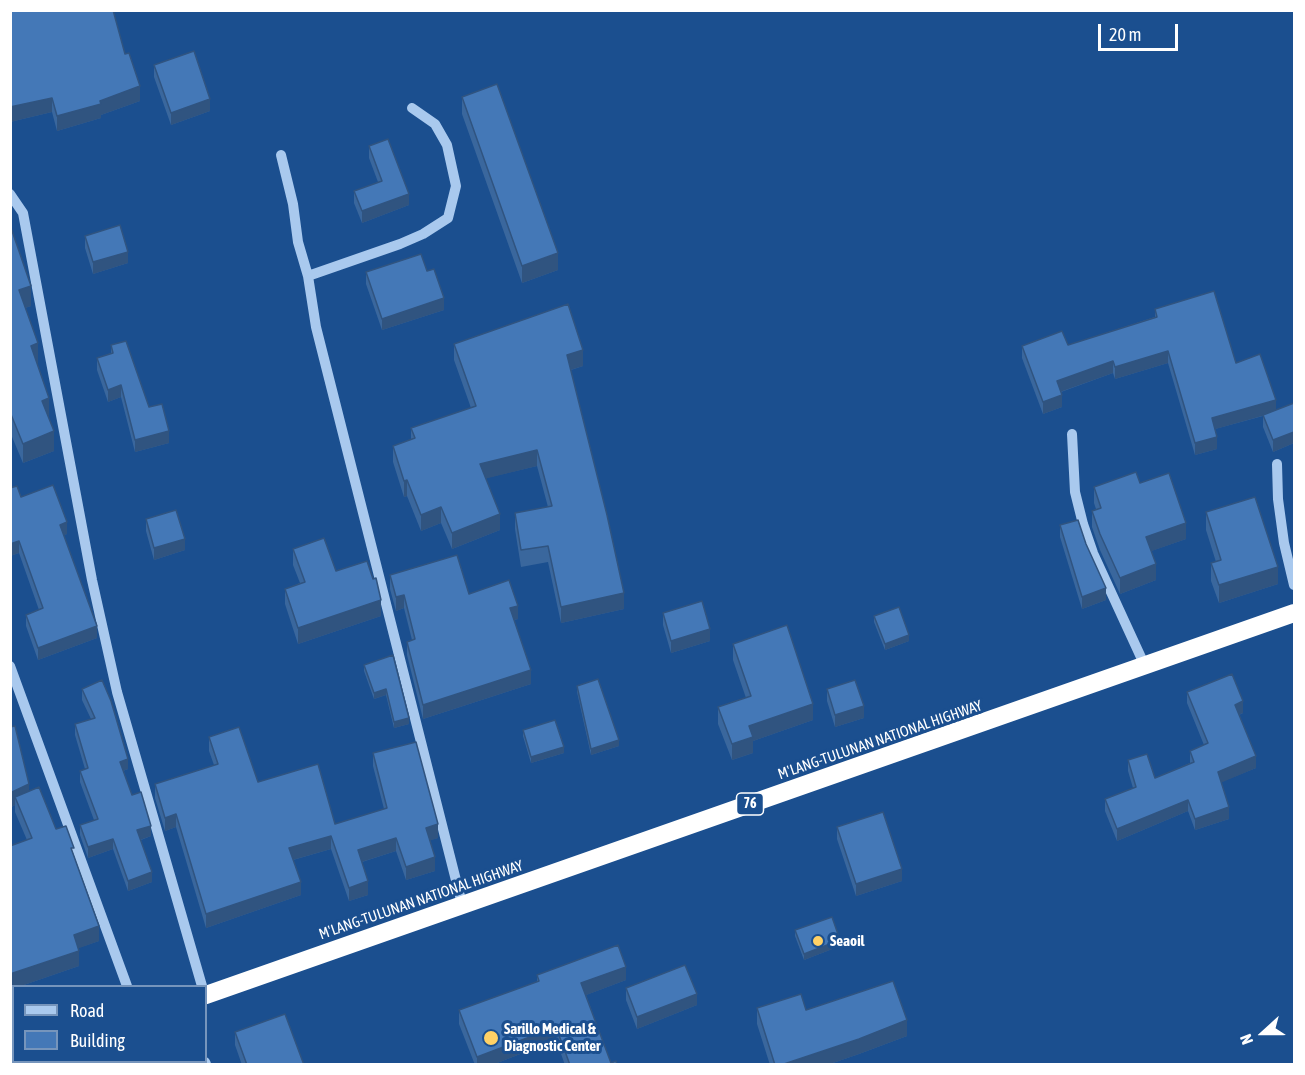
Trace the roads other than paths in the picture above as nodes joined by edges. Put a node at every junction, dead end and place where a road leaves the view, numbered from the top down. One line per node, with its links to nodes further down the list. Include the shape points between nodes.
1 (412, 108): 4 (street, via 435,124 447,145 456,186 448,218 400,244)
2 (281, 155): 4 (street)
3 (10, 195): 13 (street, via 23,213 117,692)
4 (308, 276): 11 (street, via 316,327)
5 (1072, 434): 10 (street, via 1075,492 1083,524)
6 (1277, 464): 7 (street, via 1284,543)
7 (1294, 585)
8 (1294, 613): 10 (highway, M'LANG-TULUNAN NATIONAL HIGHWAY / 76)
9 (10, 666): 12 (street)
10 (1145, 666): 11 (highway, M'LANG-TULUNAN NATIONAL HIGHWAY / 76)
11 (462, 904): 14 (highway, M'LANG-TULUNAN NATIONAL HIGHWAY / 76)
12 (126, 985)
13 (201, 985)
14 (207, 995)

